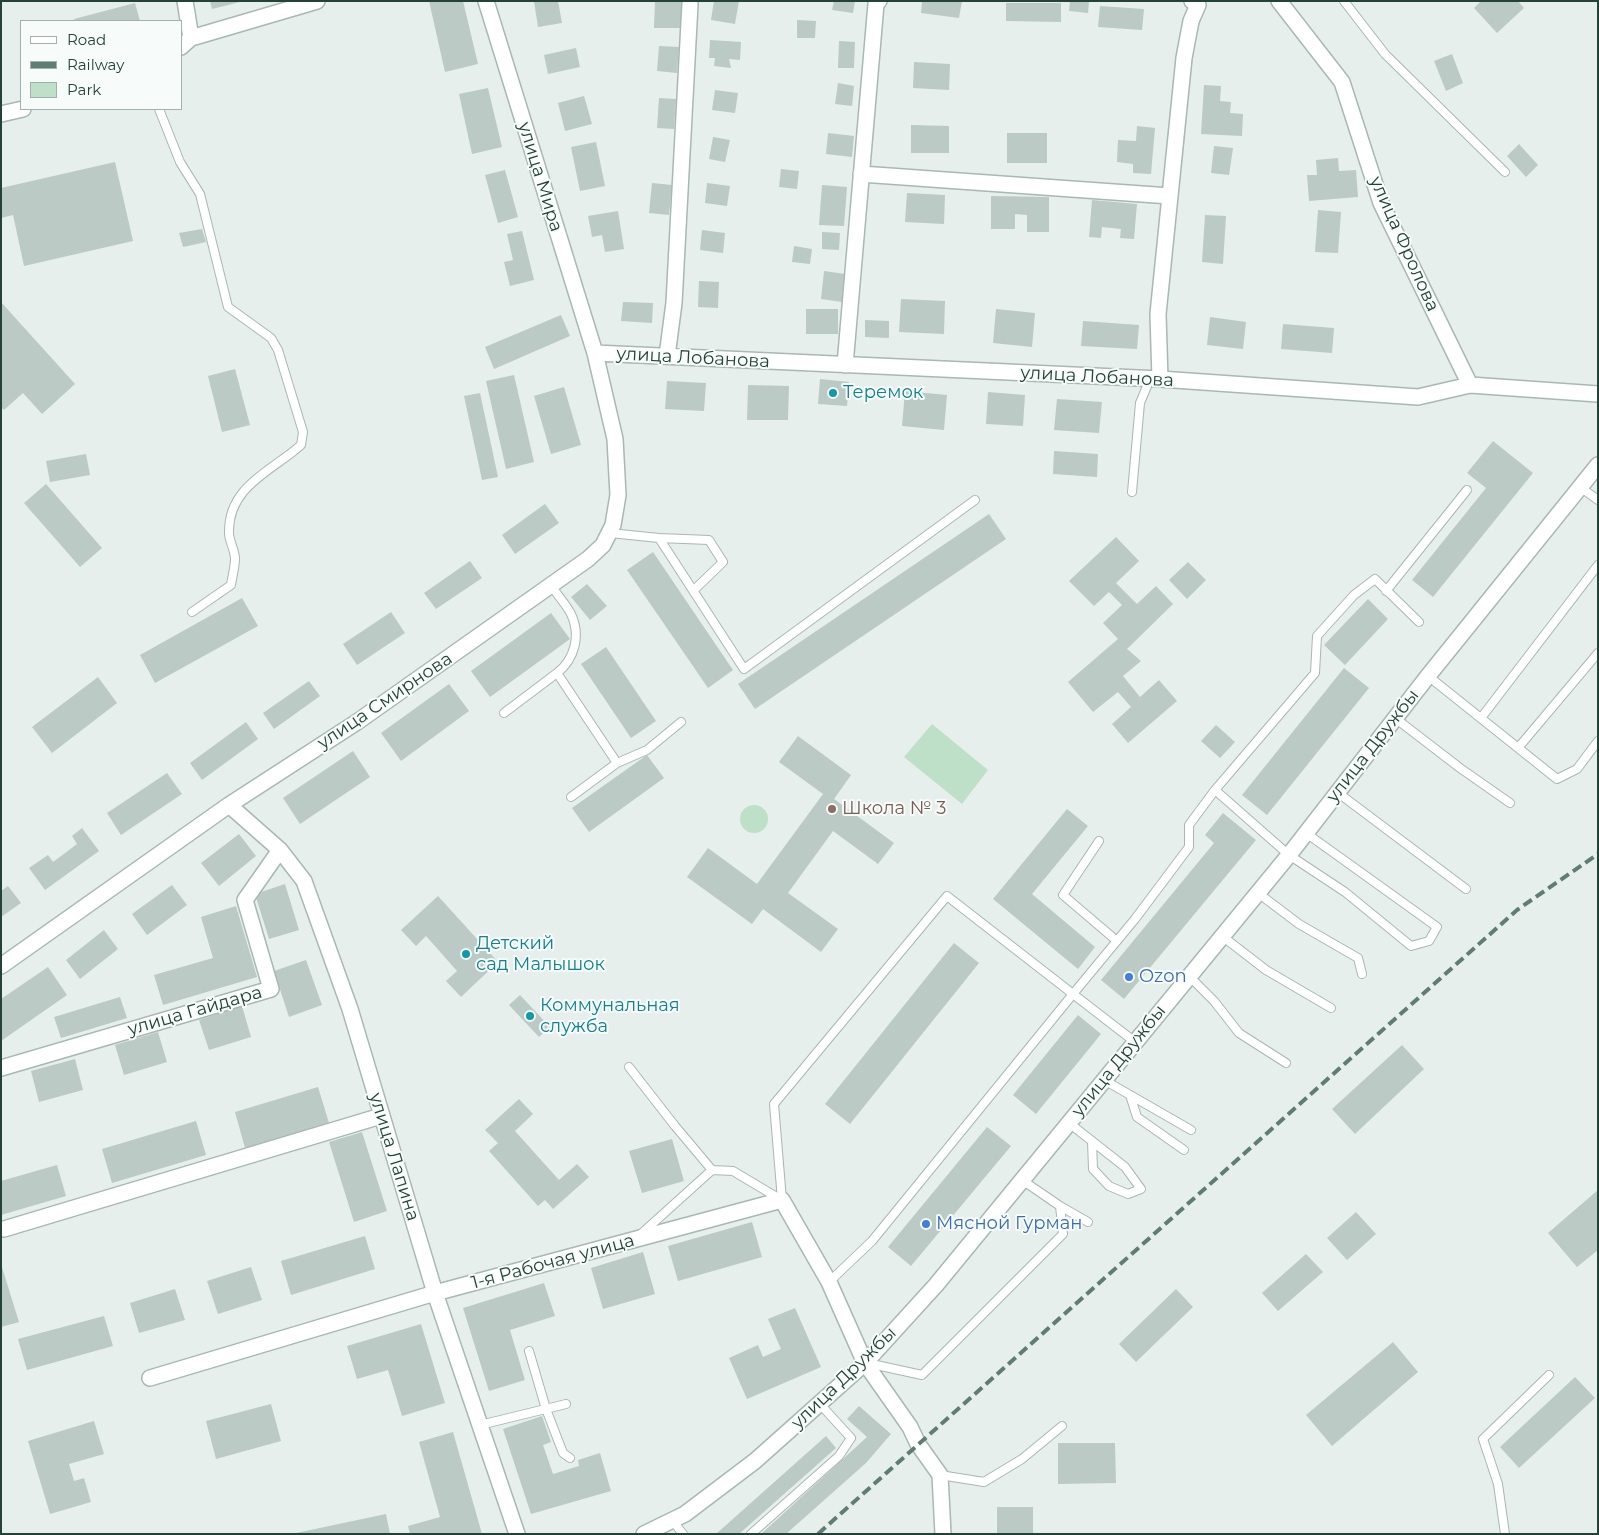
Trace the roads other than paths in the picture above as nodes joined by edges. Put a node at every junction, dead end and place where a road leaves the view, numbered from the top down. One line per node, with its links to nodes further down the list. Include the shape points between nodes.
1 (186, 1): 9 (street)
2 (317, 1): 9 (street)
3 (486, 1): 16 (street, улица Мира)
4 (879, 1): 14 (street, via 876,4)
5 (1192, 1): 15 (street, via 1198,5 1184,58)
6 (1279, 1): 20 (street, улица Фролова, via 1342,82 1381,203)
7 (1344, 1): 13 (lane, via 1385,54)
8 (690, 4): 17 (street, via 674,303)
9 (186, 42)
10 (20, 110): 12 (street)
11 (160, 110): 34 (lane, via 180,162 200,194 228,307 271,338 278,350 303,432 301,445 248,486 232,508 228,534 235,558 231,585)
12 (1, 114)
13 (1505, 172)
14 (861, 174): 15 (street); 18 (street)
15 (1170, 196): 19 (street)
16 (595, 353): 17 (street, улица Лобанова); 28 (street, улица Смирнова, via 614,439 618,495)
17 (667, 356): 18 (street, улица Лобанова)
18 (845, 365): 19 (street, улица Лобанова)
19 (1155, 379): 20 (street, улица Лобанова, via 1418,397); 25 (lane, via 1140,403)
20 (1470, 385): 21 (street, улица Лобанова)
21 (1598, 394)
22 (1598, 464): 23 (street, улица Дружбы)
23 (1580, 487): 27 (lane); 38 (street, улица Дружбы)
24 (1467, 490): 33 (lane)
25 (1132, 492)
26 (975, 500): 32 (lane, via 744,669)
27 (1598, 500)
28 (610, 533): 29 (lane); 31 (street, улица Смирнова, via 588,560)
29 (659, 538): 32 (lane); 32 (lane, via 709,540 723,562)
30 (1598, 565): 41 (lane)
31 (551, 585): 37 (lane, via 572,615 577,642 566,666); 50 (street, улица Смирнова, via 357,722)
32 (694, 590)
33 (1386, 591): 35 (lane); 46 (lane, via 1375,580 1354,595 1317,636 1315,673)
34 (192, 612)
35 (1419, 622)
36 (1598, 653): 44 (lane)
37 (557, 673): 39 (lane); 45 (lane)
38 (1428, 676): 40 (street, улица Дружбы); 41 (lane)
39 (504, 714)
40 (1395, 718): 47 (street, улица Дружбы); 49 (lane)
41 (1481, 718): 44 (lane)
42 (680, 722): 45 (lane, via 647,750)
43 (1598, 741): 44 (lane, via 1577,769 1557,779)
44 (1518, 748)
45 (617, 763): 48 (lane)
46 (1214, 790): 54 (lane); 58 (lane, via 1189,825 1189,847)
47 (1338, 792): 51 (street, улица Дружбы); 55 (lane)
48 (571, 797)
49 (1510, 803)
50 (229, 805): 53 (street, улица Лапина); 59 (street, улица Смирнова)
51 (1306, 833): 54 (street, улица Дружбы); 54 (lane, via 1437,927 1430,941 1411,946 1344,892)
52 (1100, 841): 58 (lane, via 1063,894)
53 (280, 850): 67 (street, улица Гайдара, via 246,900 271,989); 70 (street, улица Лапина, via 304,881 350,1009)
54 (1289, 854): 56 (street, улица Дружбы)
55 (1466, 889)
56 (1258, 893): 57 (street, улица Дружбы); 60 (lane, via 1299,924 1358,958)
57 (1222, 936): 61 (street, улица Дружбы); 63 (lane, via 1266,970)
58 (1117, 941): 62 (lane)
59 (1, 966)
60 (1362, 974)
61 (1189, 976): 64 (street, улица Дружбы); 65 (lane, via 1240,1033)
62 (1073, 994): 64 (lane); 77 (lane, via 947,896 774,1104); 82 (lane, via 872,1241)
63 (1331, 1008)
64 (1134, 1042): 68 (street, улица Дружбы)
65 (1286, 1062)
66 (629, 1067): 75 (lane)
67 (1, 1068)
68 (1104, 1080): 69 (lane); 71 (street, улица Дружбы)
69 (1130, 1095): 72 (lane); 74 (lane, via 1138,1116)
70 (381, 1116): 80 (street); 83 (street, улица Лапина)
71 (1069, 1123): 73 (lane); 76 (street, улица Дружбы)
72 (1191, 1130)
73 (1092, 1141): 73 (lane, via 1125,1167 1141,1189 1128,1194 1109,1186 1093,1169)
74 (1184, 1150)
75 (712, 1170): 77 (lane, via 733,1171); 81 (lane)
76 (1022, 1180): 78 (lane); 85 (street, улица Дружбы, via 936,1285)
77 (782, 1200): 81 (street, 1-я Рабочая улица); 82 (street)
78 (1060, 1206): 79 (lane); 85 (lane, via 1064,1234 922,1375)
79 (1088, 1222)
80 (4, 1229)
81 (634, 1240): 83 (street, 1-я Рабочая улица)
82 (829, 1282): 85 (street)
83 (434, 1293): 87 (street, 1-я Рабочая улица); 91 (street, улица Лапина)
84 (529, 1350): 90 (lane)
85 (866, 1362): 88 (street, улица Дружбы); 94 (street)
86 (1550, 1375): 101 (lane, via 1483,1439 1498,1484)
87 (150, 1378)
88 (819, 1403): 95 (street, улица Дружбы, via 755,1461); 99 (lane, via 851,1438 839,1456)
89 (566, 1404): 90 (lane)
90 (546, 1409): 91 (lane); 93 (lane, via 563,1453)
91 (480, 1425): 96 (street, улица Лапина)
92 (1062, 1426): 94 (lane, via 1022,1459 984,1482)
93 (570, 1458)
94 (940, 1475): 100 (street)
95 (672, 1520): 97 (street, улица Дружбы); 98 (lane)
96 (518, 1534)
97 (644, 1534)
98 (683, 1534)
99 (751, 1534)
100 (943, 1534)
101 (1505, 1534)

